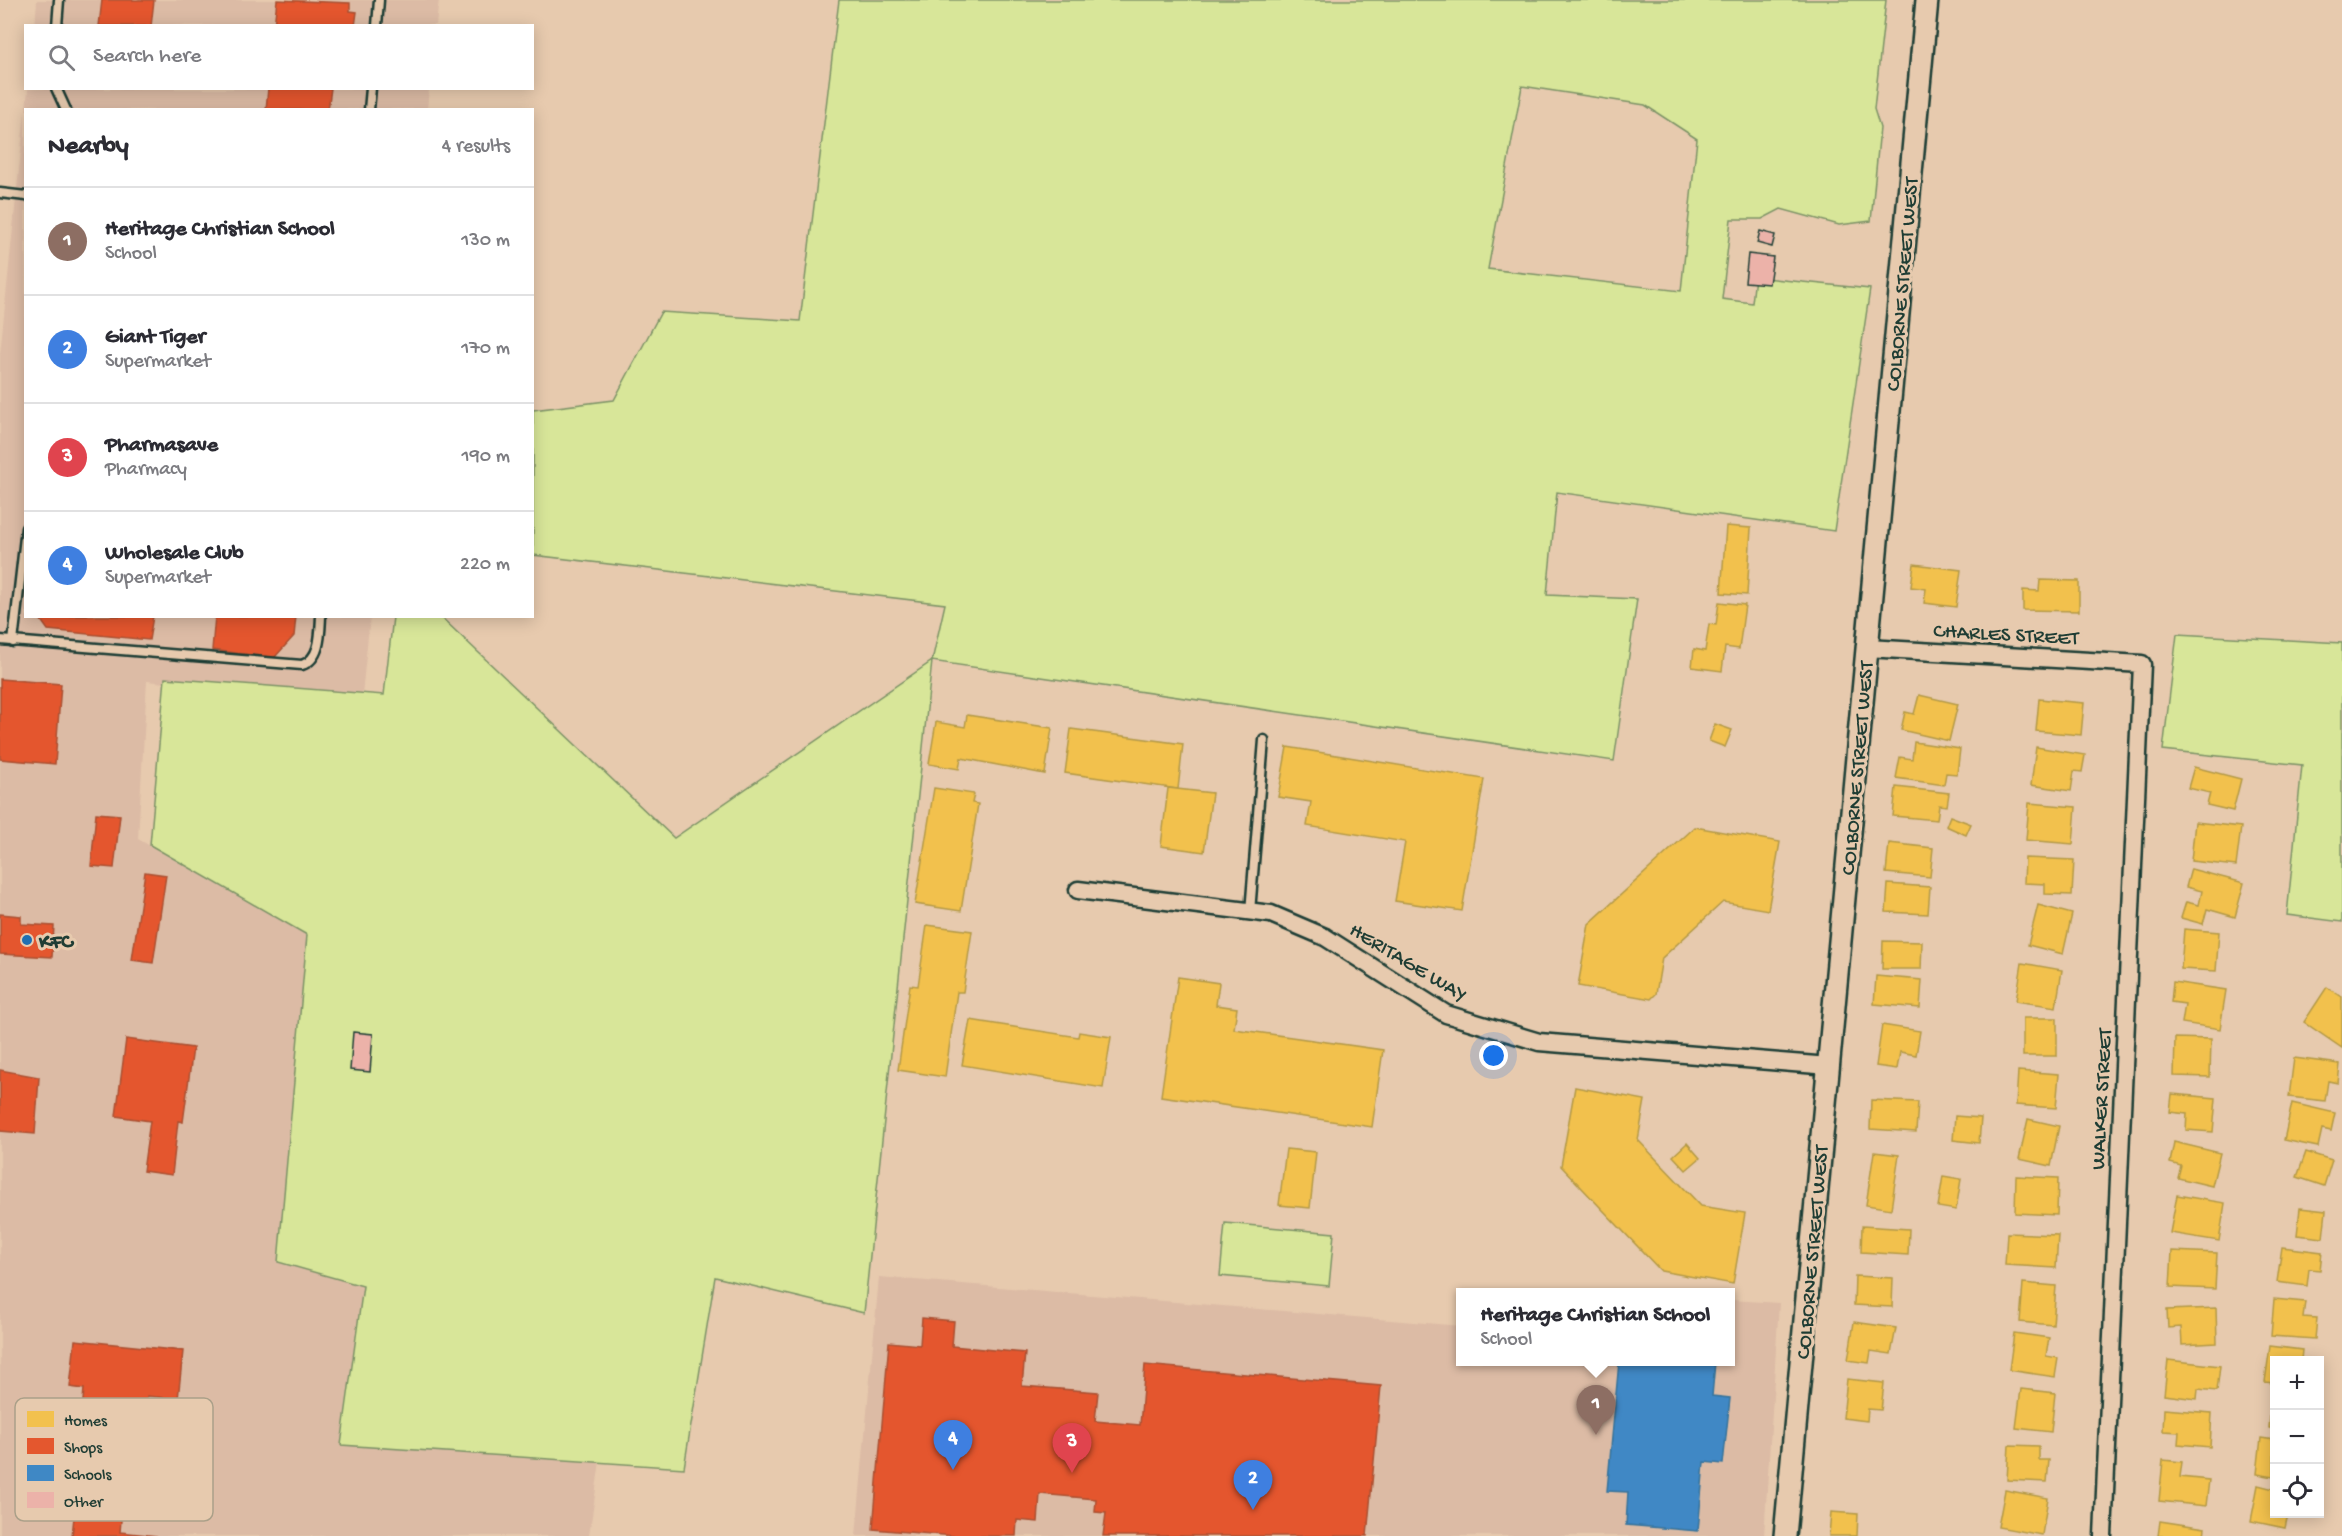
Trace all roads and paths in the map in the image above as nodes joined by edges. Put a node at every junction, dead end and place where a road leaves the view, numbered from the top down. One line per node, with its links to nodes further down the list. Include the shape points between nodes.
1 (59, 0): 4 (lane)
2 (379, 0): 5 (lane)
3 (1927, 0): 16 (street, COLBORNE STREET WEST)
4 (57, 24)
5 (377, 24)
6 (57, 90): 8 (lane)
7 (371, 90): 9 (lane)
8 (65, 108)
9 (369, 108)
10 (0, 193): 11 (lane)
11 (24, 196)
12 (24, 546): 15 (lane)
13 (321, 618): 15 (lane, via 315,654 302,665)
14 (0, 640): 15 (lane)
15 (13, 642)
16 (1868, 648): 17 (street, CHARLES STREET); 21 (street, COLBORNE STREET WEST)
17 (2142, 664): 23 (street, WALKER STREET)
18 (1264, 740): 20 (lane)
19 (1078, 890): 20 (street, HERITAGE WAY)
20 (1250, 912): 21 (street, HERITAGE WAY, via 1271,914 1325,937 1446,1014 1539,1042)
21 (1829, 1066): 22 (street, COLBORNE STREET WEST)
22 (1785, 1536)
23 (2103, 1536)

